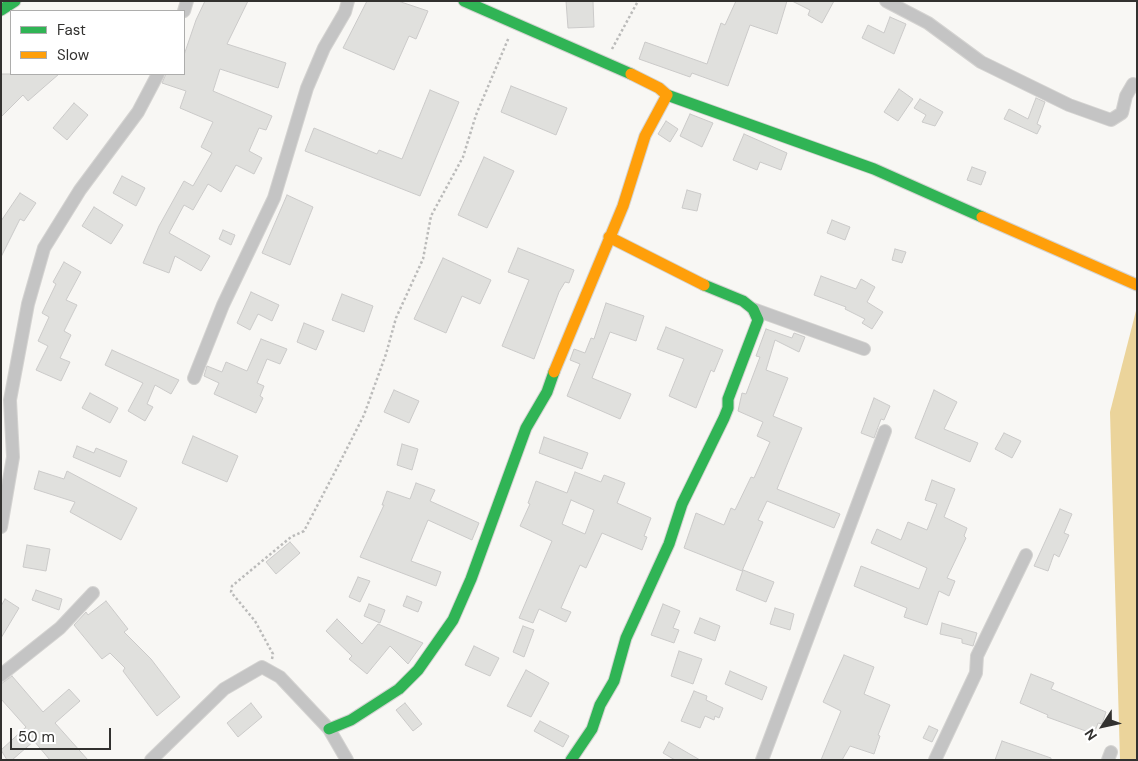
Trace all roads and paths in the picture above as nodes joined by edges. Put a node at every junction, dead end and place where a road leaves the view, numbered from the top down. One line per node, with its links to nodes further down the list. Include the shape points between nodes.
1 (15, 1): 6 (street)
2 (348, 1): 16 (street, via 308,88 274,198 223,305)
3 (464, 1): 7 (street)
4 (638, 1): 8 (path)
5 (886, 1): 10 (street, via 928,23 981,62 1070,105 1111,120 1122,113)
6 (1, 10)
7 (512, 21): 8 (street); 23 (path, via 507,44 476,115 463,157 431,216 423,259 404,298 364,415 304,531 291,537 232,586 231,592 255,621 273,654)
8 (605, 62): 11 (street)
9 (157, 75): 17 (street, via 138,112 80,190 44,248)
10 (1133, 84)
11 (667, 94): 12 (street, via 645,136 635,172); 13 (street, via 874,169)
12 (609, 237): 14 (street, via 691,280 743,301); 25 (street, via 548,392 526,428 471,580 453,620 418,670 399,689 351,720)
13 (1137, 285)
14 (753, 310): 15 (street); 28 (street, via 758,320 728,398 728,408 682,504 669,544 632,625 614,681 600,705 592,729)
15 (864, 348)
16 (194, 378)
17 (6, 399): 19 (street)
18 (885, 431): 29 (street)
19 (7, 460): 20 (street)
20 (1, 527)
21 (1026, 555): 30 (street, via 977,656 976,672)
22 (93, 593): 24 (street, via 60,628)
23 (271, 670): 25 (street); 26 (street, via 262,667 253,670 224,689)
24 (1, 675)
25 (329, 729): 27 (street)
26 (151, 760)
27 (347, 760)
28 (571, 760)
29 (762, 760)
30 (935, 760)

